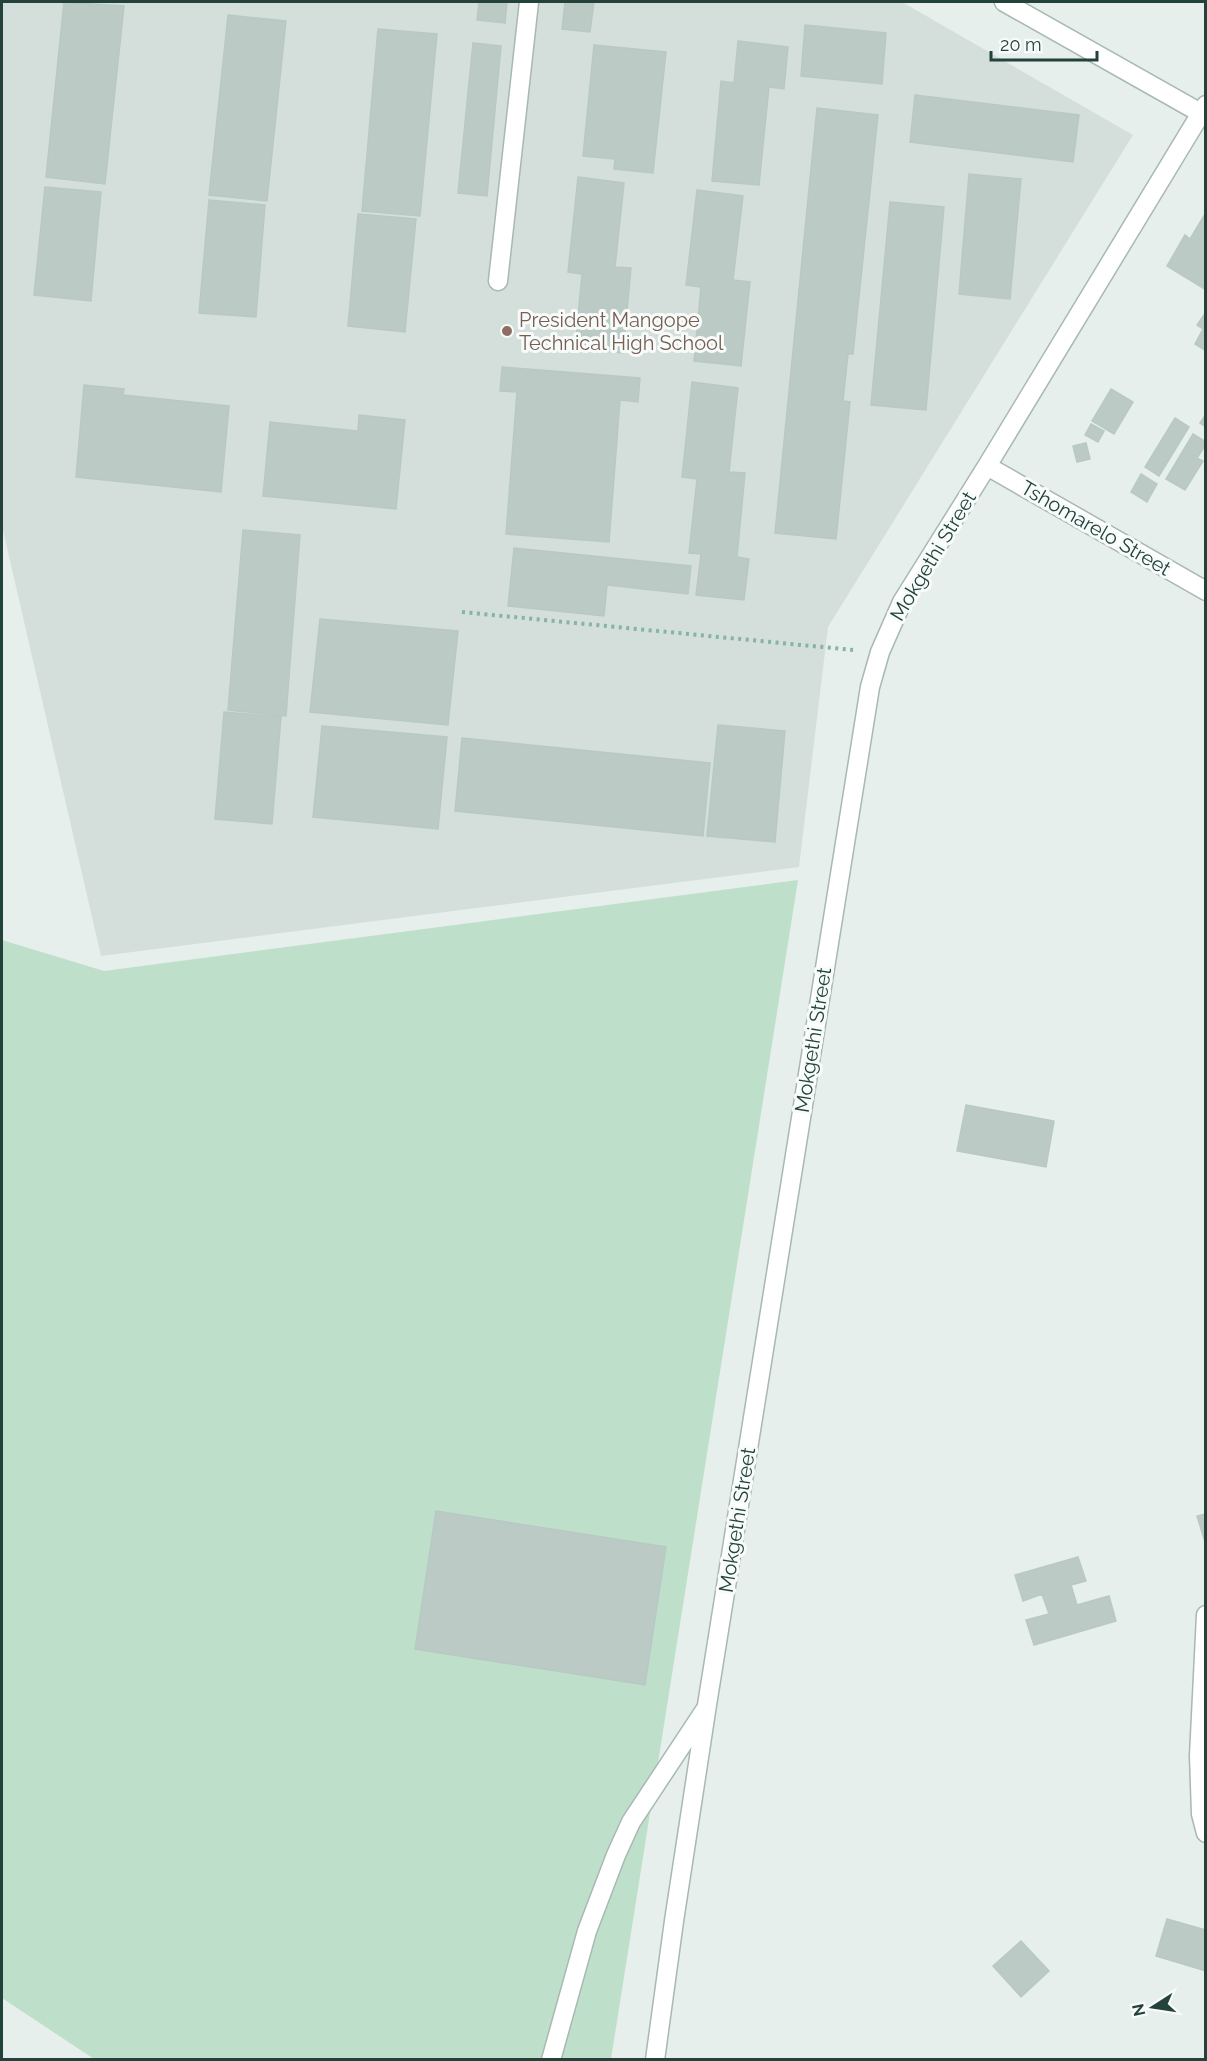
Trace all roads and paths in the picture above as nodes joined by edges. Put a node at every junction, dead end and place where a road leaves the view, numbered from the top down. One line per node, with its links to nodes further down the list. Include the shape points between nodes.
1 (529, 2): 4 (street)
2 (1004, 2): 3 (street)
3 (1204, 112): 5 (street, Mokgethi Street)
4 (498, 281)
5 (987, 466): 6 (street, Tshomarelo Street); 8 (street, Mokgethi Street, via 902,602)
6 (1206, 591)
7 (462, 612): 8 (path)
8 (880, 652): 10 (street, Mokgethi Street, via 870,687 853,790)
9 (1206, 1615): 11 (street, via 1199,1756 1201,1814)
10 (707, 1706): 12 (street, via 631,1822 616,1855 587,1931); 13 (street, Mokgethi Street)
11 (1206, 1833)
12 (551, 2060)
13 (655, 2060)

